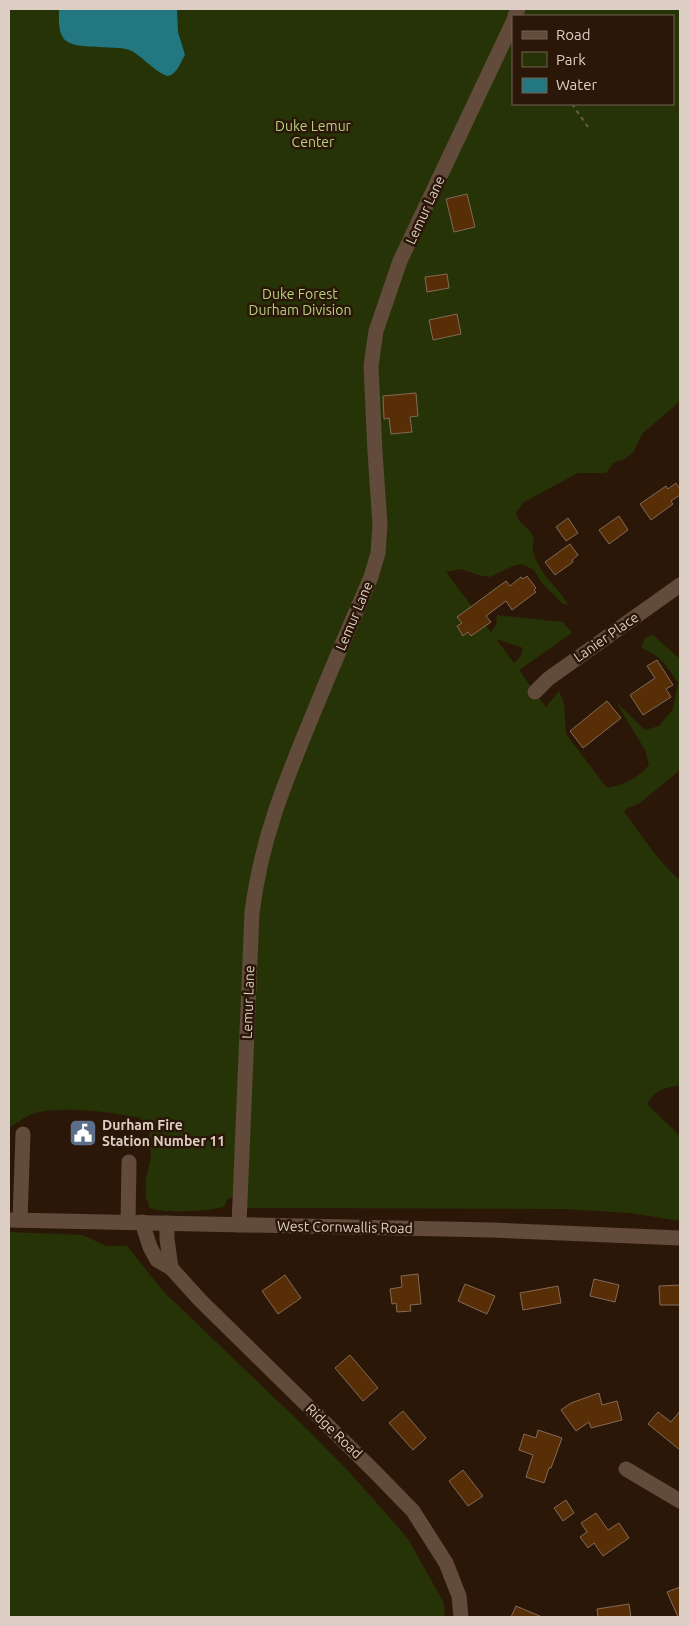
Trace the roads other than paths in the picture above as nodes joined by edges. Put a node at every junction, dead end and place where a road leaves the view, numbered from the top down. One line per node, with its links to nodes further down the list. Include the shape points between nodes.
1 (512, 24): 9 (street, Lemur Lane, via 400,261 376,331 372,366 380,525 378,554 281,791 256,880)
2 (680, 585): 3 (street, Lanier Place, via 555,674)
3 (536, 692)
4 (23, 1134): 6 (street)
5 (130, 1162): 7 (street, Ridge Road)
6 (14, 1220): 7 (street, West Cornwallis Road)
7 (135, 1222): 8 (street, West Cornwallis Road); 11 (street, Ridge Road, via 157,1260)
8 (167, 1223): 9 (street, West Cornwallis Road); 11 (street)
9 (239, 1224): 10 (street, West Cornwallis Road)
10 (680, 1238)
11 (171, 1268): 14 (street, Ridge Road, via 413,1511 446,1563 459,1596)
12 (626, 1469): 13 (street)
13 (680, 1502)
14 (461, 1617)

